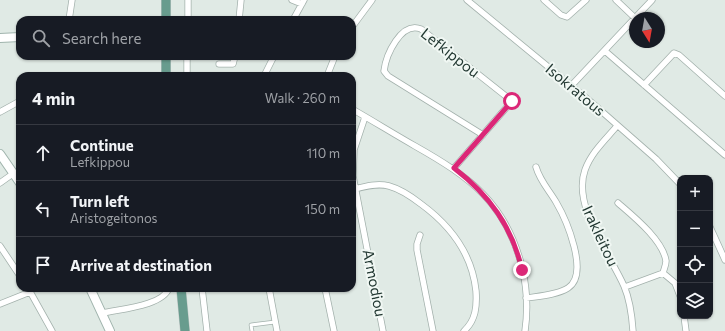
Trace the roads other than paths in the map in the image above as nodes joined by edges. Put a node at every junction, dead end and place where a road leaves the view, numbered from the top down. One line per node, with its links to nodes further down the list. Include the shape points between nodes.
1 (72, 0): 15 (street)
2 (166, 0): 16 (main road)
3 (188, 0): 17 (street)
4 (241, 0): 18 (street)
5 (292, 0): 12 (street)
6 (372, 0): 20 (street)
7 (467, 0): 36 (street, Isokratous)
8 (544, 0): 9 (street, via 567,16)
9 (586, 0)
10 (616, 0): 13 (street)
11 (652, 0): 14 (street)
12 (303, 2): 19 (street)
13 (629, 12)
14 (641, 12)
15 (70, 16)
16 (166, 16)
17 (188, 16)
18 (239, 16)
19 (296, 16)
20 (356, 22)
21 (629, 24): 24 (street)
22 (16, 37): 23 (street)
23 (0, 38)
24 (604, 51): 35 (street); 36 (street)
25 (166, 60): 31 (main road)
26 (187, 60): 32 (street)
27 (234, 60): 30 (street, via 233,64)
28 (272, 60): 33 (street)
29 (333, 60): 34 (street)
30 (219, 64)
31 (166, 72)
32 (187, 72)
33 (266, 72)
34 (329, 72)
35 (644, 85): 37 (street, via 674,54 679,55); 46 (street)
36 (571, 86): 42 (street, Isokratous)
37 (725, 96)
38 (16, 102): 40 (street)
39 (356, 111): 41 (street)
40 (0, 112)
41 (365, 117): 44 (street, Armodiou); 47 (street)
42 (617, 126): 51 (street, Isokratous); 62 (street, Irakleitou, via 588,162 581,191 586,211)
43 (483, 135): 43 (street, Lefkippou, via 512,101 422,29 415,26 407,28 394,45 384,71 388,76); 47 (street, Lefkippou)
44 (356, 144)
45 (0, 154): 49 (street)
46 (725, 155)
47 (454, 168): 72 (street, via 483,193 502,219 519,257)
48 (536, 168): 72 (street, via 569,230 577,260 577,276 572,285 563,290)
49 (14, 173): 50 (street); 52 (street)
50 (16, 176)
51 (677, 181)
52 (0, 183)
53 (356, 189): 86 (street, via 369,186 389,187 414,199 438,217 458,239 472,267 476,300 474,316)
54 (356, 194): 84 (street, Armodiou)
55 (618, 203): 61 (street, via 642,224 662,251 666,263)
56 (713, 234): 59 (street)
57 (420, 235): 85 (street, via 417,250)
58 (0, 246): 60 (street)
59 (725, 260)
60 (16, 270)
61 (662, 273): 62 (street); 63 (street, via 675,282)
62 (625, 287): 88 (street, Irakleitou)
63 (677, 288)
64 (25, 292): 73 (street)
65 (30, 292): 77 (street)
66 (92, 292): 74 (street)
67 (168, 292): 74 (street, via 159,300)
68 (181, 292): 79 (main road)
69 (202, 292): 80 (street)
70 (270, 292): 76 (street)
71 (326, 292): 83 (street)
72 (526, 298): 87 (street)
73 (0, 304)
74 (103, 312): 78 (street)
75 (684, 319): 89 (street)
76 (275, 322): 81 (lane, via 251,325); 82 (street)
77 (52, 331)
78 (110, 331)
79 (185, 331)
80 (207, 331)
81 (252, 331)
82 (277, 331)
83 (334, 331)
84 (383, 331)
85 (433, 331)
86 (464, 331)
87 (524, 331)
88 (634, 331)
89 (686, 331)

